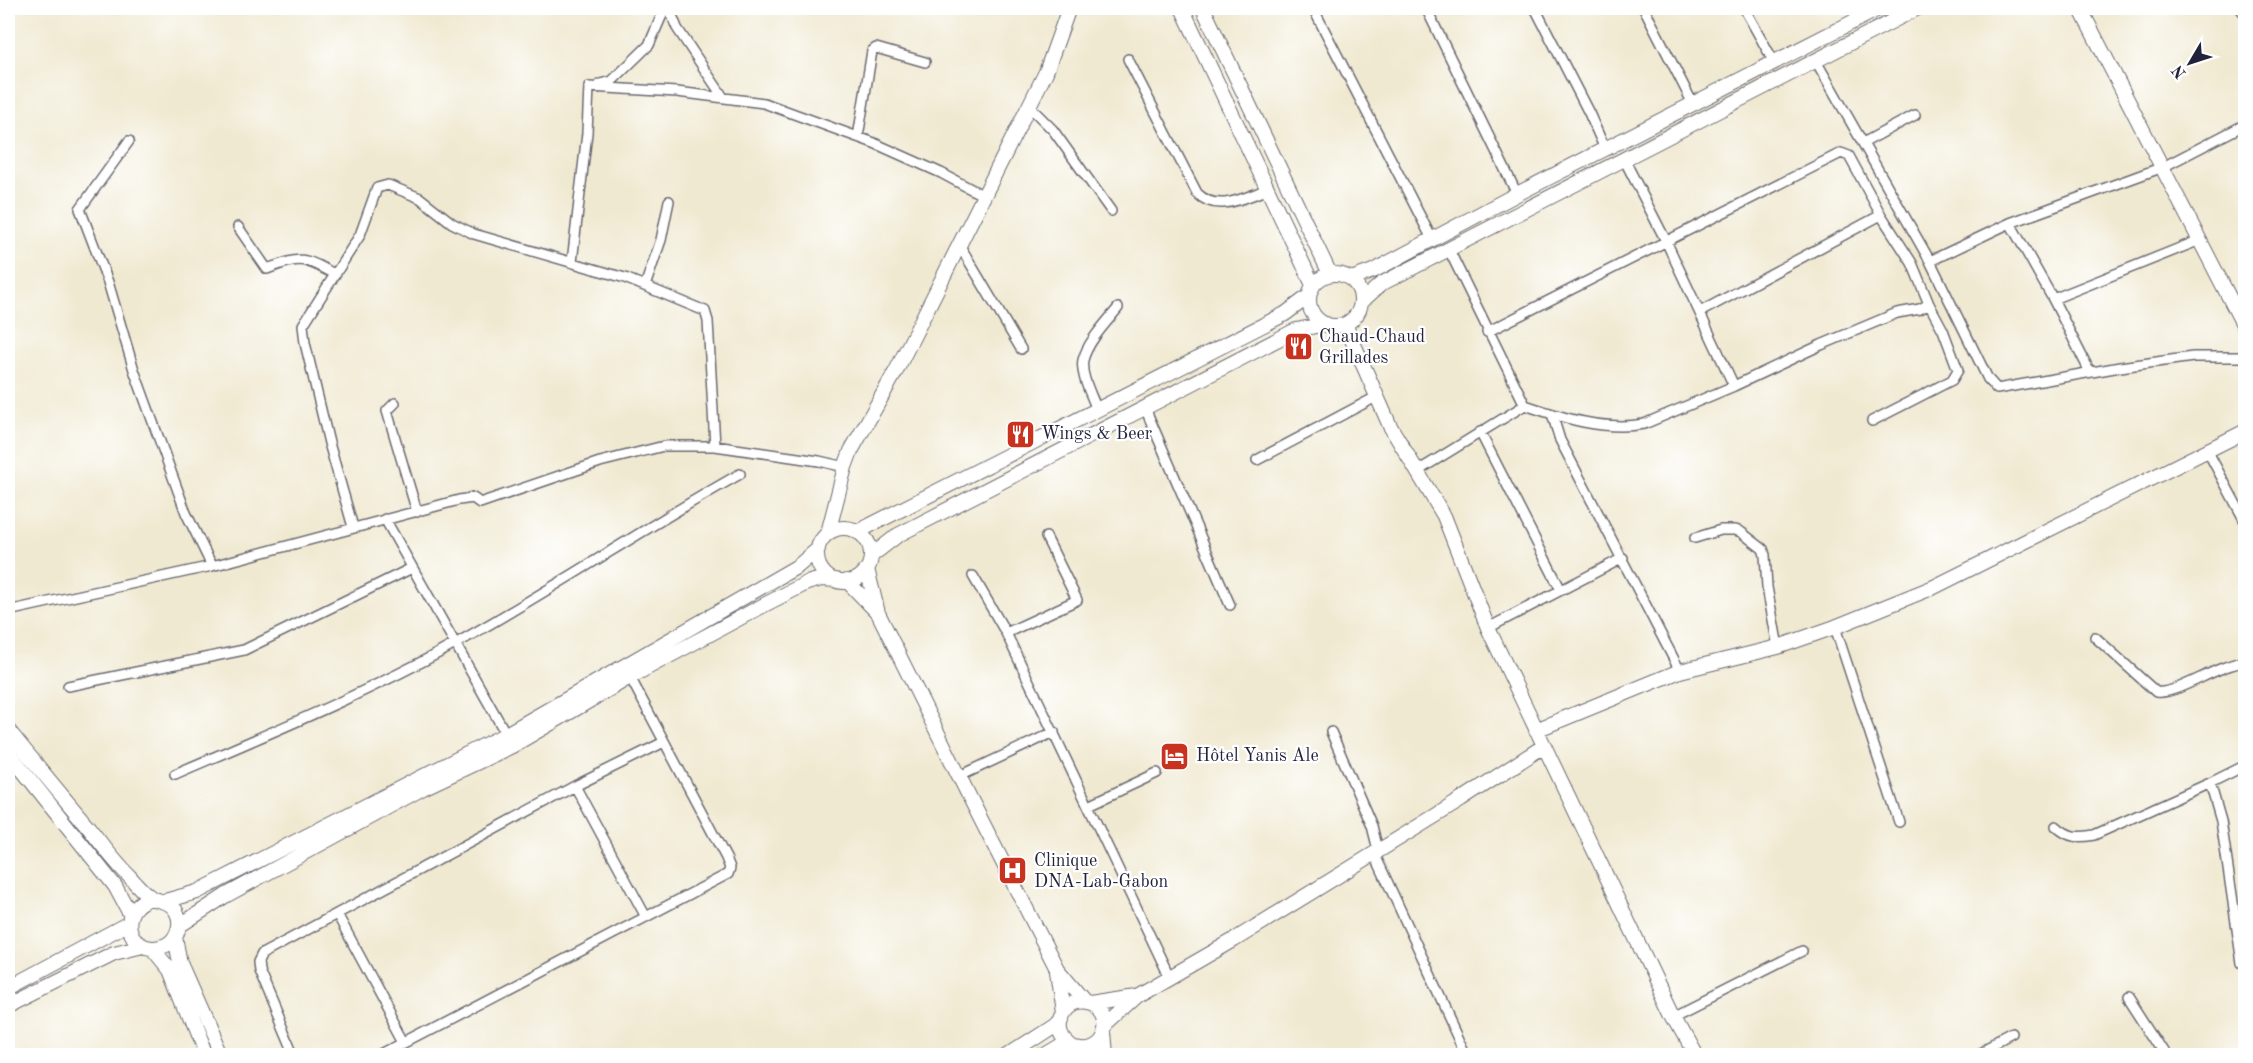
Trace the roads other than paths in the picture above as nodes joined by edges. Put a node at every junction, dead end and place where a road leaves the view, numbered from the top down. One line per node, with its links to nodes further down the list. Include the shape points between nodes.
1 (667, 8): 19 (street, via 649,45 612,81); 20 (street)
2 (1070, 8): 22 (street)
3 (1182, 8): 31 (street)
4 (1313, 8): 39 (street)
5 (1426, 8): 32 (street)
6 (1535, 8): 28 (street)
7 (1644, 8): 21 (street)
8 (1744, 8): 18 (street)
9 (1878, 8): 18 (street)
10 (1918, 8): 16 (street)
11 (2080, 8): 30 (street)
12 (2240, 8): 14 (street)
13 (1208, 11): 47 (street)
14 (2246, 15)
15 (1128, 59): 31 (street, via 1202,198 1225,203)
16 (1816, 61): 27 (street); 29 (street)
17 (925, 62): 25 (street, via 876,48 872,51)
18 (1774, 62): 21 (street)
19 (590, 87): 20 (street); 45 (street)
20 (723, 97): 25 (street, via 764,103)
21 (1693, 104): 28 (street)
22 (1029, 106): 33 (street); 35 (street, via 1053,130)
23 (1915, 114): 27 (street)
24 (2246, 124): 30 (street)
25 (858, 137): 33 (street)
26 (129, 141): 90 (street, via 80,208 186,513)
27 (1863, 143): 44 (street)
28 (1605, 149): 32 (street)
29 (1624, 159): 41 (street); 43 (street)
30 (2163, 167): 37 (street); 40 (street)
31 (1268, 189): 50 (street)
32 (1517, 194): 39 (street)
33 (984, 196): 42 (street)
34 (669, 201): 49 (street)
35 (1111, 211)
36 (1881, 215): 41 (street, via 1849,156 1841,153); 53 (street, via 1912,263); 55 (street)
37 (2010, 223): 44 (street); 51 (street)
38 (238, 226): 46 (street, via 267,269 296,258)
39 (1432, 239): 48 (street)
40 (2200, 240): 51 (street); 58 (street)
41 (1666, 241): 55 (street); 59 (street)
42 (960, 246): 60 (street); 76 (street)
43 (1449, 250): 52 (street, via 1382,284); 59 (street)
44 (1930, 261): 62 (street, via 1996,389)
45 (572, 262): 46 (street, via 474,234 452,223 420,198 388,185 377,188 360,235); 49 (street)
46 (334, 274): 82 (street, via 303,325 329,443)
47 (1330, 274): 48 (street); 50 (street)
48 (1351, 279): 52 (street, via 1359,289)
49 (645, 286): 73 (street, via 707,314)
50 (1311, 290): 56 (street, via 1312,313); 68 (street, via 1286,314)
51 (2053, 299): 62 (street)
52 (1361, 303): 57 (street, via 1356,316)
53 (1929, 304): 63 (street, via 1832,340); 70 (street, via 1958,370 1952,380)
54 (1118, 308): 68 (street, via 1094,338 1083,360)
55 (1700, 312): 63 (street)
56 (1326, 324): 57 (street); 67 (street, via 1296,330)
57 (1345, 324): 64 (street)
58 (2246, 330)
59 (1487, 332): 66 (street)
60 (1021, 349)
61 (2246, 357): 62 (street, via 2193,357)
62 (2090, 372)
63 (1734, 386): 69 (street, via 1632,426 1598,425)
64 (1376, 397): 75 (street); 77 (street)
65 (395, 403): 79 (street, via 387,411)
66 (1525, 405): 69 (street); 72 (street)
67 (1145, 408): 89 (street, via 898,535); 95 (street)
68 (1097, 410): 83 (street)
69 (1552, 414): 88 (street, via 1560,440)
70 (1872, 421)
71 (2246, 431): 74 (street)
72 (1480, 432): 77 (street); 94 (street)
73 (715, 446): 76 (street); 79 (street, via 664,447 600,462 480,503 473,498)
74 (2207, 450): 81 (street); 98 (street, via 1934,587)
75 (1257, 460)
76 (845, 467): 84 (street)
77 (1416, 472): 99 (street, via 1444,516)
78 (740, 474): 102 (street)
79 (417, 512): 80 (street)
80 (385, 519): 82 (street); 91 (street)
81 (2246, 523)
82 (353, 527): 90 (street)
83 (857, 532): 84 (street, via 842,528); 89 (street, via 867,542)
84 (828, 533): 87 (street)
85 (1046, 537): 100 (street, via 1077,600)
86 (1695, 538): 103 (street, via 1735,530 1763,549)
87 (818, 549): 93 (street, via 822,570); 112 (street, via 798,566)
88 (1623, 558): 94 (street); 105 (street)
89 (869, 563): 93 (street, via 858,577); 97 (street)
90 (212, 566): 96 (street)
91 (412, 568): 102 (street); 107 (street, via 244,650)
92 (973, 576): 100 (street)
93 (842, 581): 97 (street); 106 (street, via 821,579 807,583)
94 (1561, 590): 99 (street)
95 (1230, 605)
96 (8, 611)
97 (878, 613): 119 (street)
98 (1834, 627): 103 (street); 123 (street)
99 (1488, 628): 109 (street)
100 (1006, 633): 110 (street)
101 (2095, 637): 104 (street, via 2156,692 2169,691 2227,665)
102 (454, 644): 112 (street); 118 (street, via 342,702)
103 (1778, 647): 105 (street)
104 (2246, 662)
105 (1680, 670): 109 (street)
106 (630, 677): 113 (street); 130 (street, via 512,746 423,788 225,896)
107 (68, 686)
108 (8, 730): 126 (street, via 128,876)
109 (1536, 730): 114 (street)
110 (1054, 732): 119 (street); 122 (street)
111 (1331, 732): 125 (street, via 1372,826)
112 (506, 734): 126 (street, via 197,892)
113 (664, 742): 121 (street); 128 (street, via 730,868 720,880)
114 (1544, 746): 125 (street); 142 (street)
115 (8, 752): 129 (street, via 115,886)
116 (2246, 765): 120 (street)
117 (1157, 773): 122 (street)
118 (176, 774)
119 (960, 776): 134 (street)
120 (2210, 783): 124 (street, via 2094,835 2076,838); 133 (street, via 2221,821)
121 (575, 786): 127 (street); 128 (street)
122 (1089, 805): 135 (street)
123 (1899, 822)
124 (2056, 826)
125 (1376, 852): 135 (street); 155 (street)
126 (158, 900): 129 (street, via 139,903); 130 (street, via 176,911)
127 (337, 914): 145 (street); 149 (street, via 262,954 258,962)
128 (646, 917): 145 (street)
129 (130, 919): 131 (street, via 133,937); 136 (street)
130 (177, 931): 131 (street, via 165,946); 148 (street, via 180,963)
131 (147, 947): 140 (street, via 114,953); 147 (street, via 170,970)
132 (1802, 951): 142 (street)
133 (2242, 963)
134 (1057, 969): 139 (street); 141 (street)
135 (1170, 978): 137 (street)
136 (8, 988)
137 (1137, 996): 139 (street); 143 (street)
138 (2129, 997): 158 (street)
139 (1088, 1002): 141 (street, via 1072,1003); 143 (street, via 1101,1011)
140 (8, 1006)
141 (1062, 1015): 146 (street, via 1061,1031); 151 (street, via 1056,1025)
142 (1673, 1016): 156 (street)
143 (1104, 1028): 146 (street, via 1092,1044 1080,1046); 154 (street)
144 (2011, 1038): 157 (street)
145 (406, 1042): 150 (street)
146 (1071, 1042): 152 (street); 153 (street)
147 (204, 1056)
148 (221, 1056)
149 (295, 1056)
150 (380, 1056)
151 (1008, 1056)
152 (1044, 1056)
153 (1088, 1056)
154 (1105, 1056)
155 (1468, 1056)
156 (1695, 1056)
157 (1977, 1056)
158 (2167, 1056)

